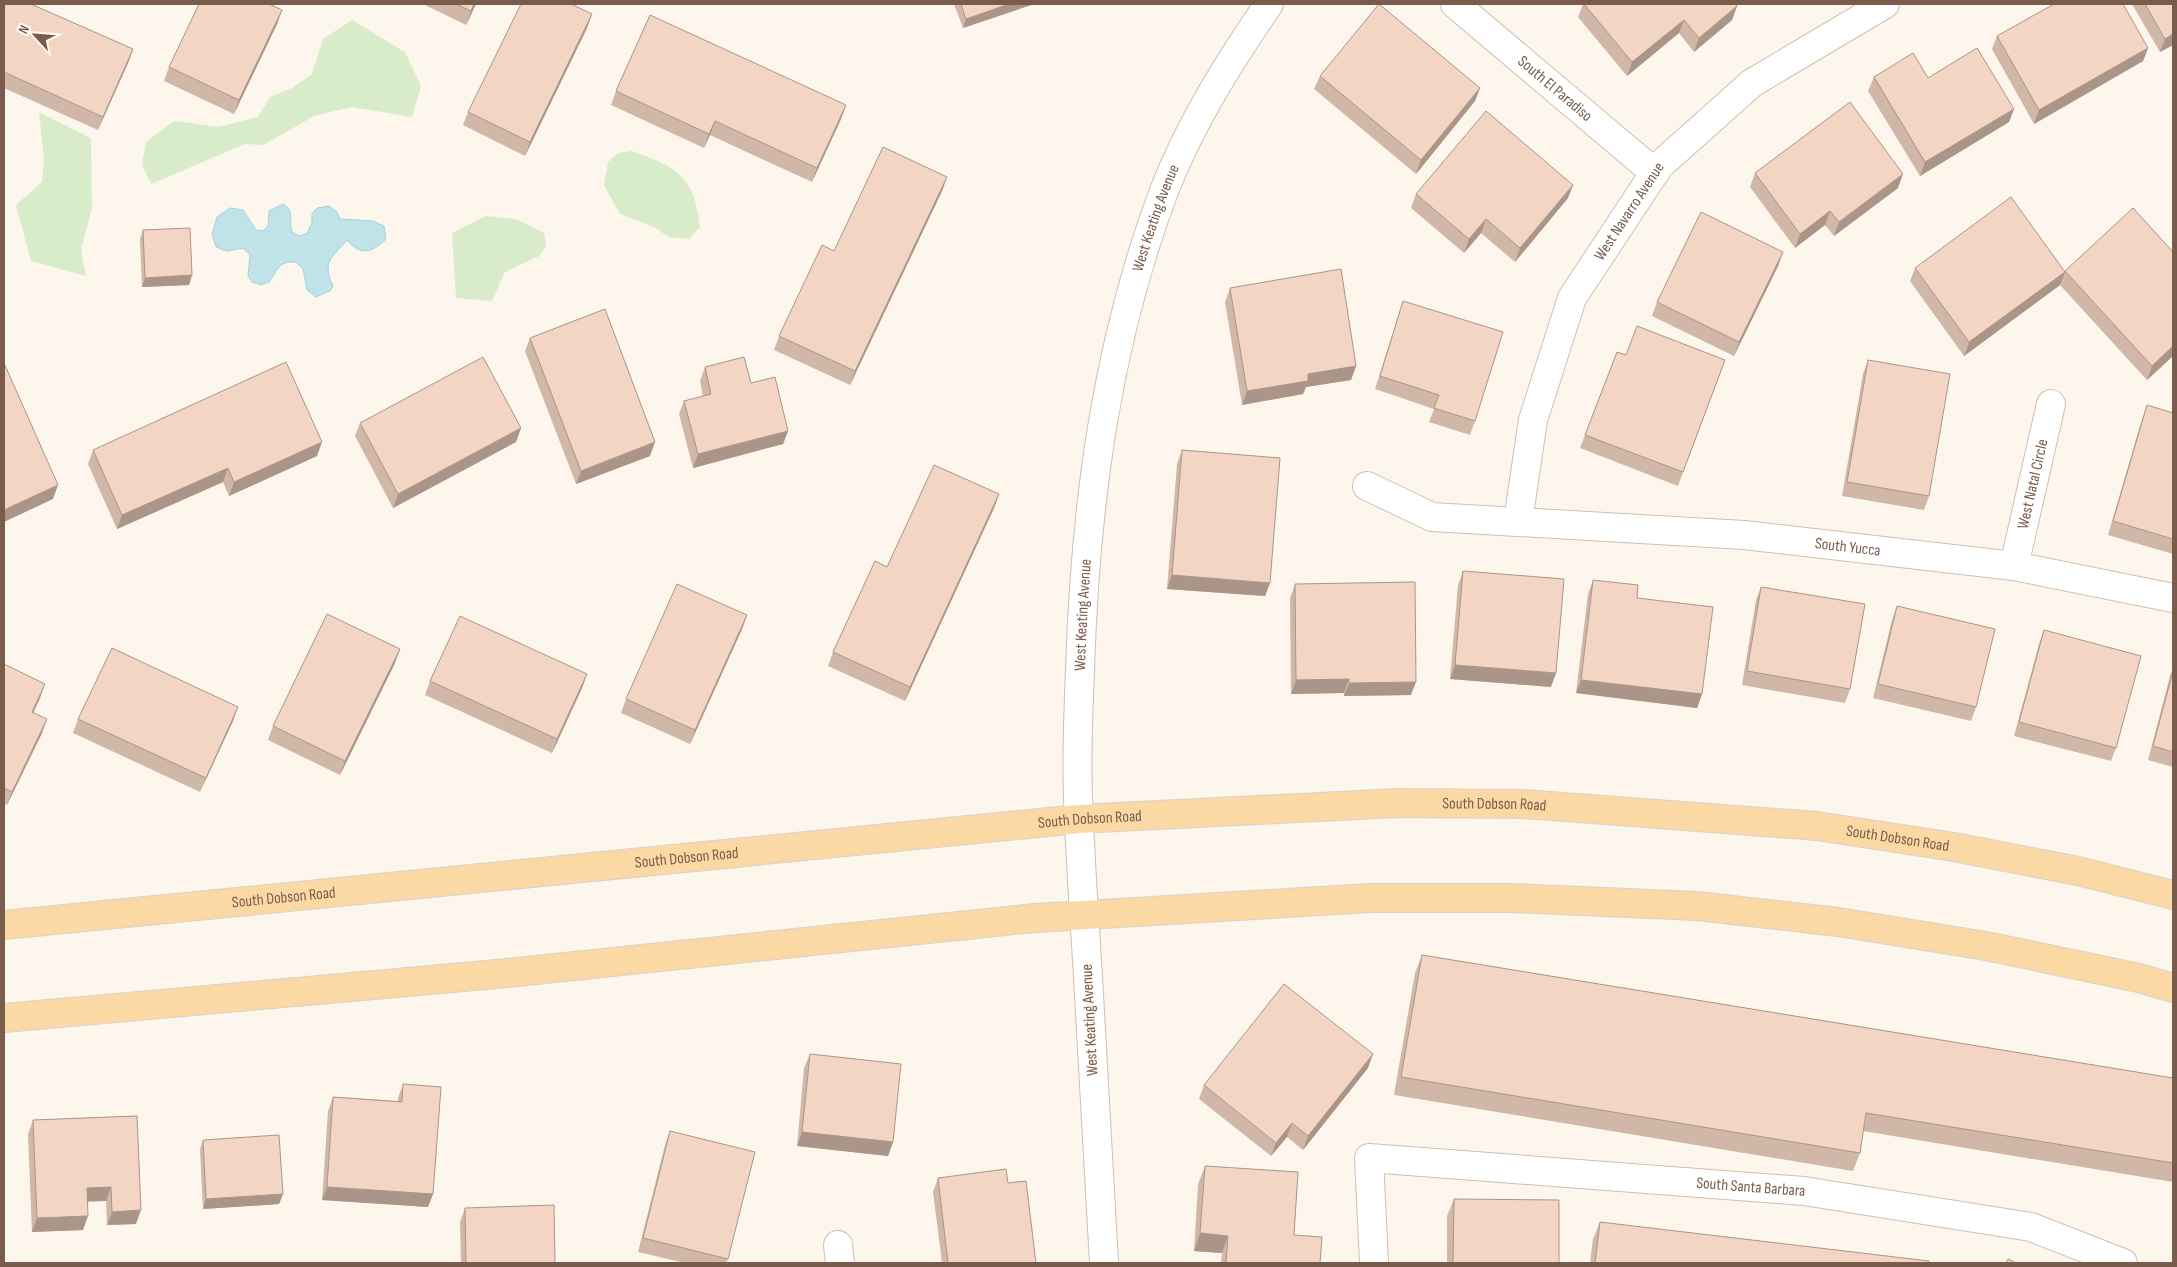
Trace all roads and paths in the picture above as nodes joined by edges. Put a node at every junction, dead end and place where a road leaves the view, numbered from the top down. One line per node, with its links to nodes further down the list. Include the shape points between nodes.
1 (1269, 4): 10 (street, West Keating Avenue, via 1233,56 1191,132 1164,191 1114,361 1098,446 1082,591)
2 (1455, 4): 4 (street, South El Paradiso)
3 (1885, 4): 4 (street, West Navarro Avenue, via 1752,83)
4 (1655, 173): 7 (street, West Navarro Avenue, via 1572,298 1533,420)
5 (2051, 404): 8 (street, West Natal Circle)
6 (1367, 486): 7 (street, South Yucca, via 1432,517)
7 (1518, 521): 8 (street, South Yucca, via 1744,535)
8 (2014, 566): 9 (street, South Yucca)
9 (2173, 598)
10 (1078, 819): 11 (main road, South Dobson Road, via 1398,803 1523,804 1817,826 2078,871); 12 (street, West Keating Avenue); 13 (main road, South Dobson Road)
11 (2173, 894)
12 (1084, 915): 14 (main road, via 1370,898 1510,898 1697,906 1838,922 1986,946); 15 (main road, via 507,973); 16 (street, West Keating Avenue)
13 (4, 926)
14 (2173, 988)
15 (4, 1018)
16 (1104, 1263)
17 (1374, 1263): 18 (street, South Santa Barbara, via 1369,1158 1804,1191 2031,1227)
18 (2123, 1263)

